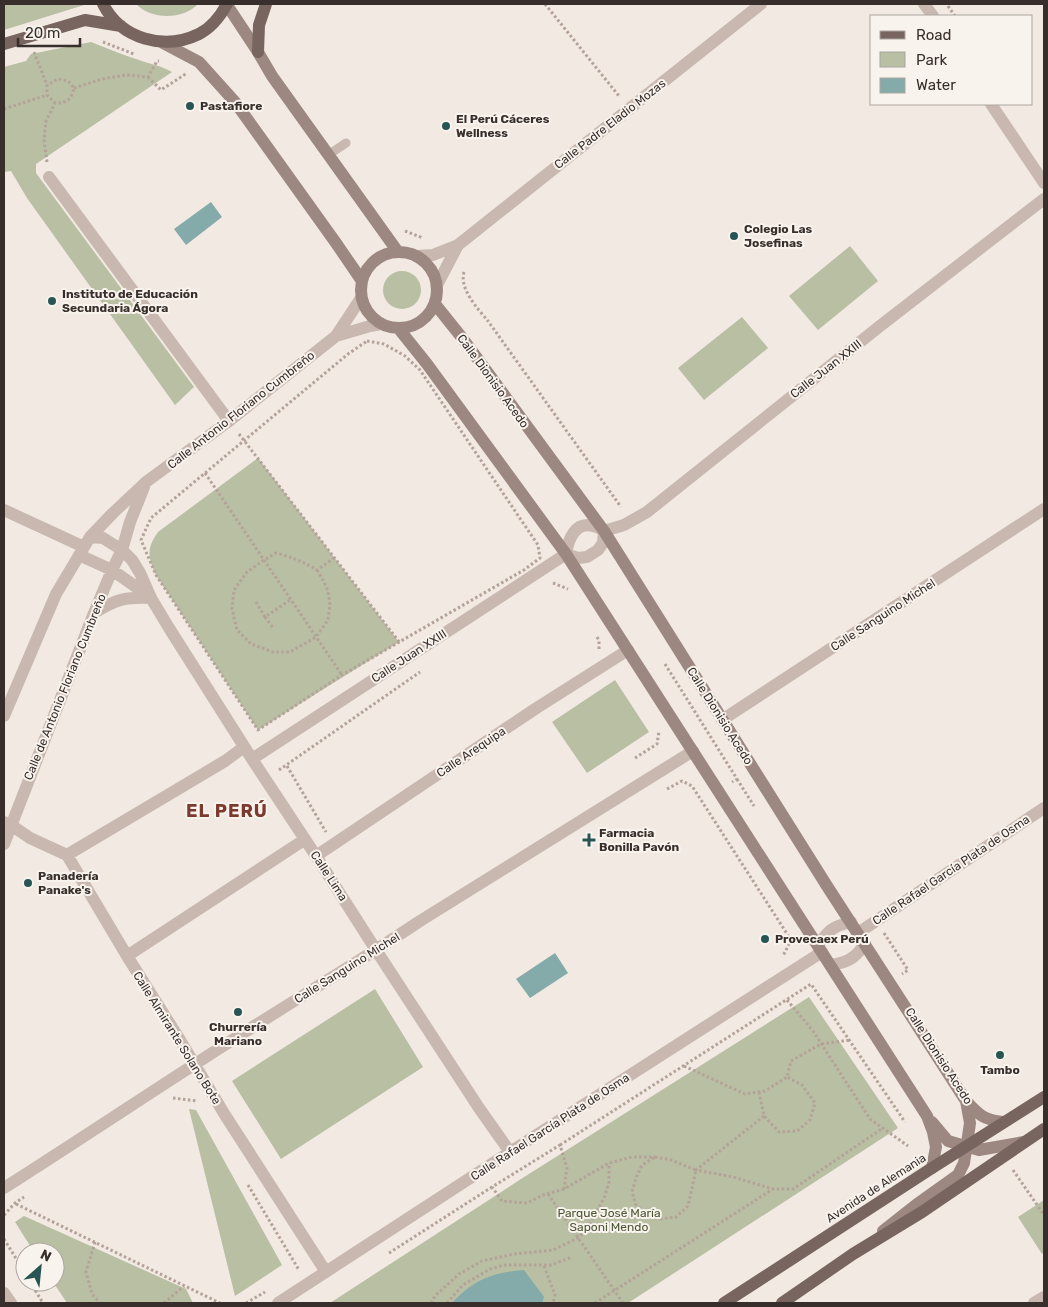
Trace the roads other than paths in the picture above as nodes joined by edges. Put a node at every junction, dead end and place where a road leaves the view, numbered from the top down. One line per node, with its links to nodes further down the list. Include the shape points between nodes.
1 (103, 4): 7 (main road)
2 (227, 4): 8 (main road, via 216,21 200,33 182,41); 10 (main road)
3 (266, 4): 10 (main road, via 259,25)
4 (761, 4): 17 (street, Calle Padre Eladio Mozas)
5 (924, 4): 6 (street)
6 (932, 15)
7 (121, 26): 8 (main road, via 140,38); 9 (main road, via 85,20)
8 (163, 43): 20 (main road, via 199,62 234,102)
9 (4, 44)
10 (258, 52): 13 (main road)
11 (992, 105): 15 (street)
12 (346, 144): 13 (lane)
13 (328, 155): 18 (main road)
14 (48, 177): 27 (street)
15 (1044, 184)
16 (1044, 199): 31 (street, Calle Juan XXIII, via 647,512 624,525)
17 (458, 245): 19 (street, Calle Padre Eladio Mozas, via 433,255); 21 (street, Calle Padre Eladio Mozas)
18 (398, 252): 19 (main road); 20 (main road, via 375,260)
19 (416, 256): 21 (main road, via 434,273)
20 (362, 281): 22 (main road)
21 (437, 285): 23 (main road)
22 (361, 298): 24 (main road, via 372,318); 26 (street, Calle Antonio Floriano Cumbreño)
23 (435, 304): 25 (main road, via 421,322); 31 (main road, Calle Dionisio Acedo)
24 (381, 324): 25 (main road); 26 (street, Calle Antonio Floriano Cumbreño)
25 (399, 328): 34 (main road)
26 (336, 336): 27 (street, Calle Antonio Floriano Cumbreño)
27 (229, 421): 28 (street, Calle Antonio Floriano Cumbreño)
28 (146, 482): 32 (street, Calle Antonio Floriano Cumbreño); 33 (street)
29 (4, 510): 32 (street)
30 (1044, 510): 40 (street, Calle Sanguino Michel)
31 (604, 531): 34 (street, via 603,543 587,557); 34 (street, Calle Juan XXIII, via 586,525 579,528 570,536); 40 (main road, Calle Dionisio Acedo)
32 (84, 546): 33 (street, Calle Lima, via 103,538); 35 (street, Calle Lima); 39 (street, via 56,594)
33 (122, 550): 35 (street, Calle de Antonio Floriano Cumbreño); 36 (street, Calle Lima, via 140,573)
34 (566, 554): 38 (main road); 43 (street, Calle Juan XXIII)
35 (112, 570): 36 (street, Calle Lima); 37 (street, Calle de Antonio Floriano Cumbreño)
36 (151, 598): 37 (street, via 120,600); 41 (street, Calle Lima)
37 (94, 613): 45 (street, Calle de Antonio Floriano Cumbreño)
38 (628, 650): 42 (main road); 49 (street, Calle Arequipa)
39 (4, 716)
40 (722, 720): 50 (main road, Calle Dionisio Acedo)
41 (244, 747): 43 (street, Calle Lima); 48 (street)
42 (693, 751): 52 (main road); 53 (street, Calle Sanguino Michel)
43 (252, 759): 46 (street, Calle Lima)
44 (1044, 808): 50 (street, Calle Rafael García Plata de Osma, via 876,919)
45 (7, 823): 47 (street, Calle de Antonio Floriano Cumbreño); 48 (street)
46 (304, 840): 49 (street, Calle Lima); 54 (street)
47 (4, 844)
48 (67, 855): 54 (street, Calle Almirante Solano Bote)
49 (316, 856): 53 (street, Calle Lima)
50 (854, 927): 51 (main road, Calle Dionisio Acedo); 52 (street, via 838,925 827,932)
51 (865, 944): 55 (street, via 845,963); 58 (main road, Calle Dionisio Acedo)
52 (820, 948): 55 (main road); 64 (street, Calle Rafael García Plata de Osma)
53 (376, 950): 56 (street, Calle Sanguino Michel); 64 (street, Calle Lima)
54 (127, 956): 56 (street, Calle Almirante Solano Bote)
55 (831, 965): 59 (main road)
56 (195, 1064): 66 (street, Calle Sanguino Michel); 68 (street, Calle Almirante Solano Bote)
57 (1044, 1097): 60 (main road, Avenida de Alemania)
58 (966, 1101): 60 (main road, Calle Dionisio Acedo, via 978,1114 991,1121); 63 (main road, via 970,1123)
59 (927, 1116): 63 (main road, via 948,1141); 65 (main road, via 936,1147)
60 (1003, 1122): 63 (main road, Avenida de Alemania)
61 (1044, 1129): 62 (main road)
62 (1024, 1142): 63 (main road, via 979,1150); 67 (main road, via 922,1212)
63 (966, 1147): 65 (main road, Avenida de Alemania); 67 (main road, via 958,1175)
64 (510, 1152): 68 (street, Calle Rafael García Plata de Osma)
65 (932, 1168): 73 (main road, Avenida de Alemania)
66 (4, 1188)
67 (853, 1254): 74 (main road)
68 (326, 1272): 72 (street, Calle Rafael García Plata de Osma)
69 (4, 1292): 71 (street)
70 (1044, 1297): 75 (street)
71 (11, 1303)
72 (278, 1303)
73 (724, 1303)
74 (782, 1303)
75 (1034, 1303)

